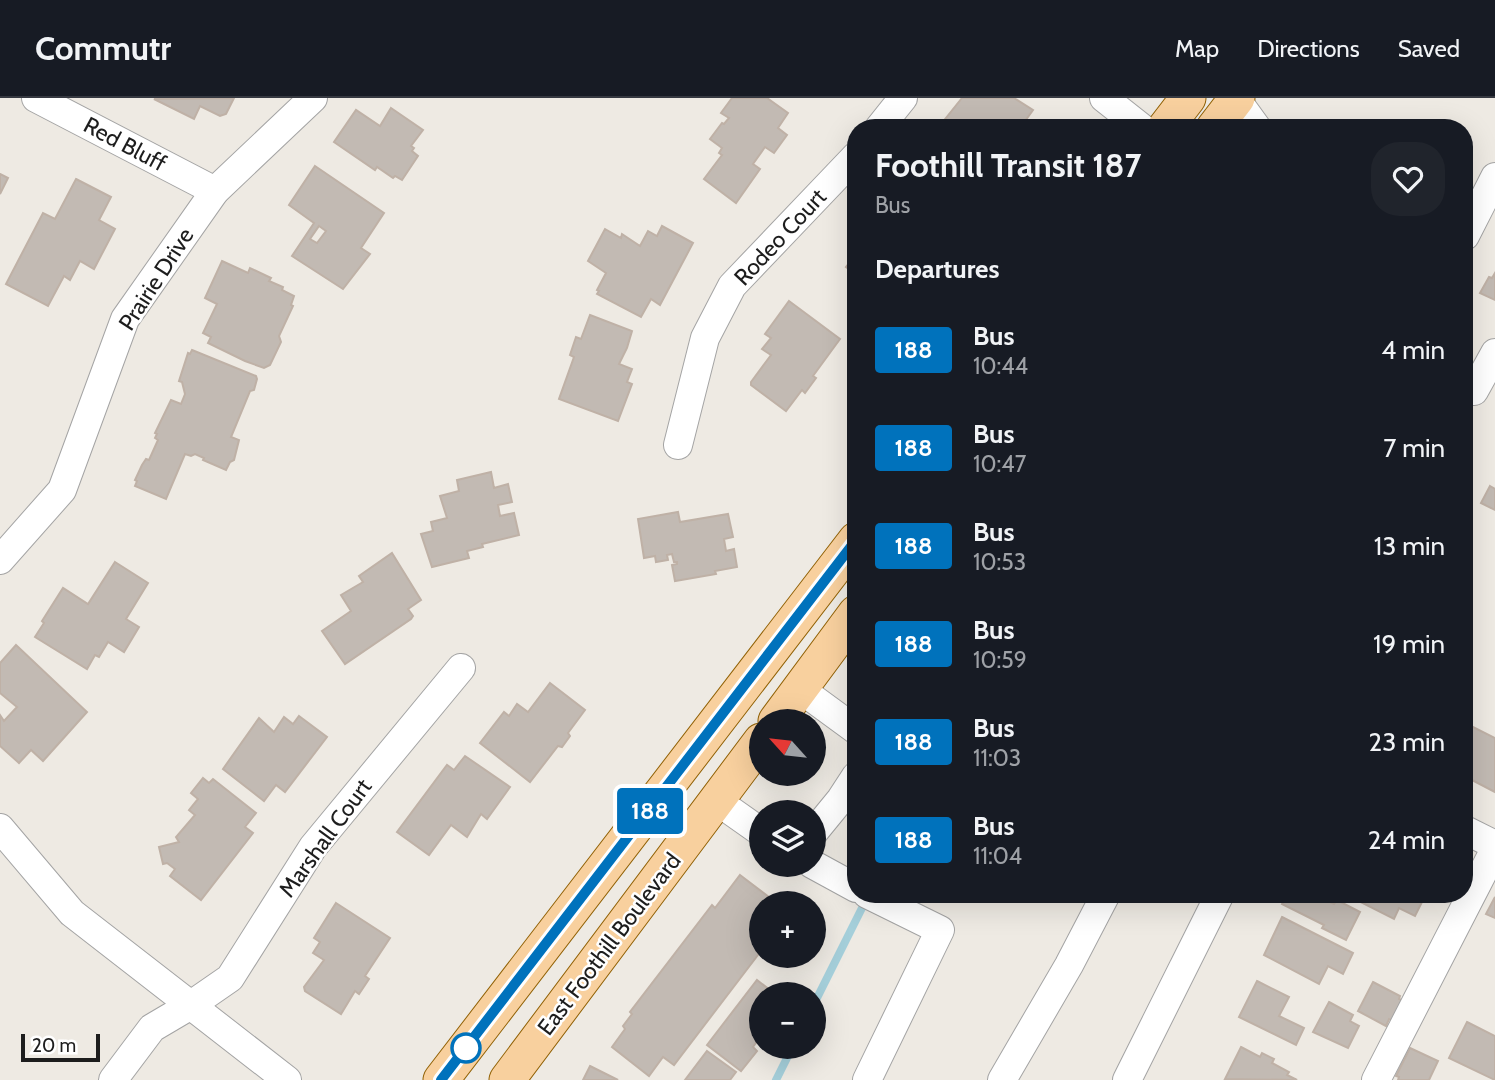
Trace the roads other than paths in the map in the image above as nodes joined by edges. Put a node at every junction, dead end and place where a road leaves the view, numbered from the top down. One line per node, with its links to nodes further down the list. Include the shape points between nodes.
1 (36, 98): 14 (street, Red Bluff)
2 (313, 98): 14 (street, Prairie Drive)
3 (903, 98): 7 (street)
4 (1104, 98): 8 (street)
5 (1188, 98): 9 (main road)
6 (1236, 98): 10 (main road); 11 (street)
7 (887, 119)
8 (1131, 119)
9 (1172, 119)
10 (1221, 119)
11 (1251, 119)
12 (847, 165): 18 (street, Rodeo Court, via 732,286 705,338)
13 (1495, 177): 15 (street)
14 (215, 191): 20 (street, Prairie Drive, via 125,319 62,490)
15 (1473, 220)
16 (1495, 352): 17 (street)
17 (1473, 391)
18 (678, 445)
19 (847, 552): 44 (main road)
20 (0, 561)
21 (847, 625): 23 (main road)
22 (461, 668): 41 (street, Marshall Court, via 313,847 230,978)
23 (800, 689): 24 (main road); 25 (street)
24 (785, 709)
25 (847, 723)
26 (749, 757): 28 (main road, East Foothill Boulevard)
27 (847, 790): 29 (street)
28 (717, 801): 30 (street); 45 (main road, East Foothill Boulevard)
29 (826, 817)
30 (749, 824)
31 (0, 828): 41 (street, via 72,913)
32 (1473, 835): 33 (street)
33 (1495, 847): 36 (street)
34 (826, 872): 35 (street)
35 (847, 883)
36 (1473, 890)
37 (885, 903): 46 (street, via 940,930)
38 (1101, 903): 47 (street)
39 (1216, 903): 48 (street)
40 (1466, 903): 49 (street)
41 (191, 1006): 42 (street, Marshall Court, via 152,1028); 43 (street)
42 (113, 1080)
43 (287, 1080)
44 (441, 1080)
45 (507, 1080)
46 (867, 1080)
47 (1002, 1080)
48 (1127, 1080)
49 (1376, 1080)

